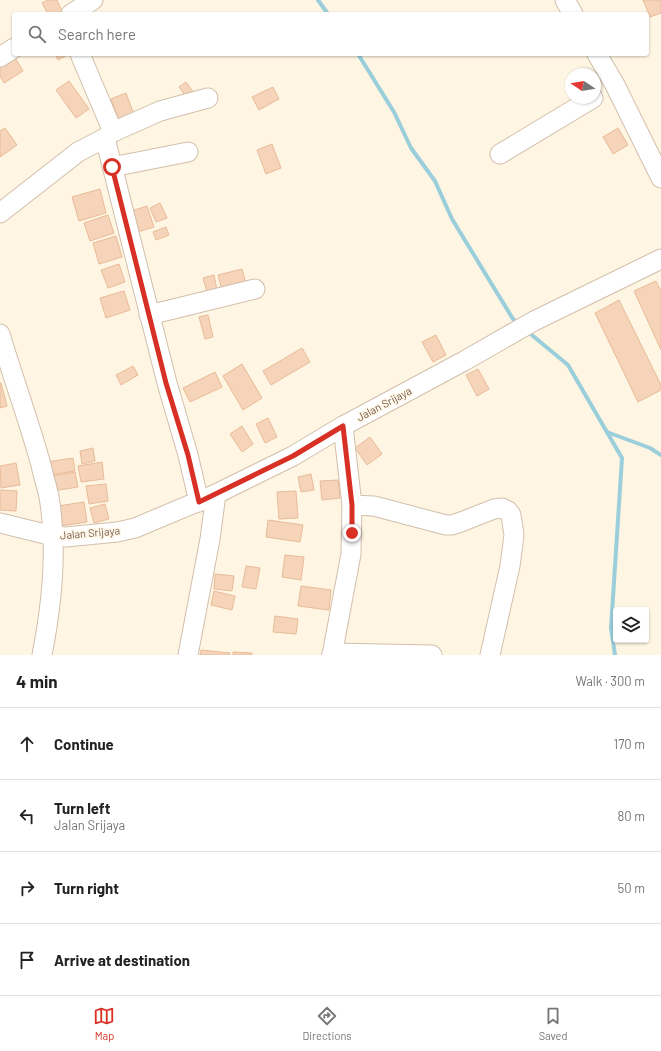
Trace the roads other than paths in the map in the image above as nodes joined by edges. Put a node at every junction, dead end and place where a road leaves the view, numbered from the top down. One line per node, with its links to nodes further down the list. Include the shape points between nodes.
1 (93, 0): 3 (street)
2 (565, 0): 4 (street)
3 (74, 12)
4 (572, 12)
5 (12, 49): 8 (street)
6 (81, 56): 13 (street)
7 (598, 56): 9 (street)
8 (0, 57)
9 (615, 85): 10 (street); 17 (street)
10 (601, 93)
11 (208, 98): 13 (street, via 160,111)
12 (582, 104): 15 (street)
13 (109, 135): 16 (street); 18 (street, via 78,152)
14 (188, 152): 16 (street)
15 (500, 154)
16 (112, 167): 21 (street)
17 (661, 178)
18 (0, 213)
19 (661, 259): 24 (street, Jalan Srijaya, via 534,321)
20 (255, 289): 21 (street)
21 (149, 315): 26 (street)
22 (0, 334): 23 (street)
23 (5, 368): 29 (street, via 32,430 49,497)
24 (343, 426): 25 (street, Jalan Srijaya, via 293,456); 27 (street)
25 (216, 494): 26 (street, Jalan Srijaya); 32 (street)
26 (199, 502): 29 (street, Jalan Srijaya, via 135,528 66,537)
27 (352, 505): 30 (street, via 351,554); 34 (street, via 374,506 446,525 462,522 494,509 502,508 508,511 514,535 510,566)
28 (0, 523): 29 (street, Jalan Srijaya)
29 (53, 536): 31 (street, via 52,583)
30 (332, 654): 33 (street)
31 (42, 655)
32 (188, 655)
33 (432, 655)
34 (490, 655)

